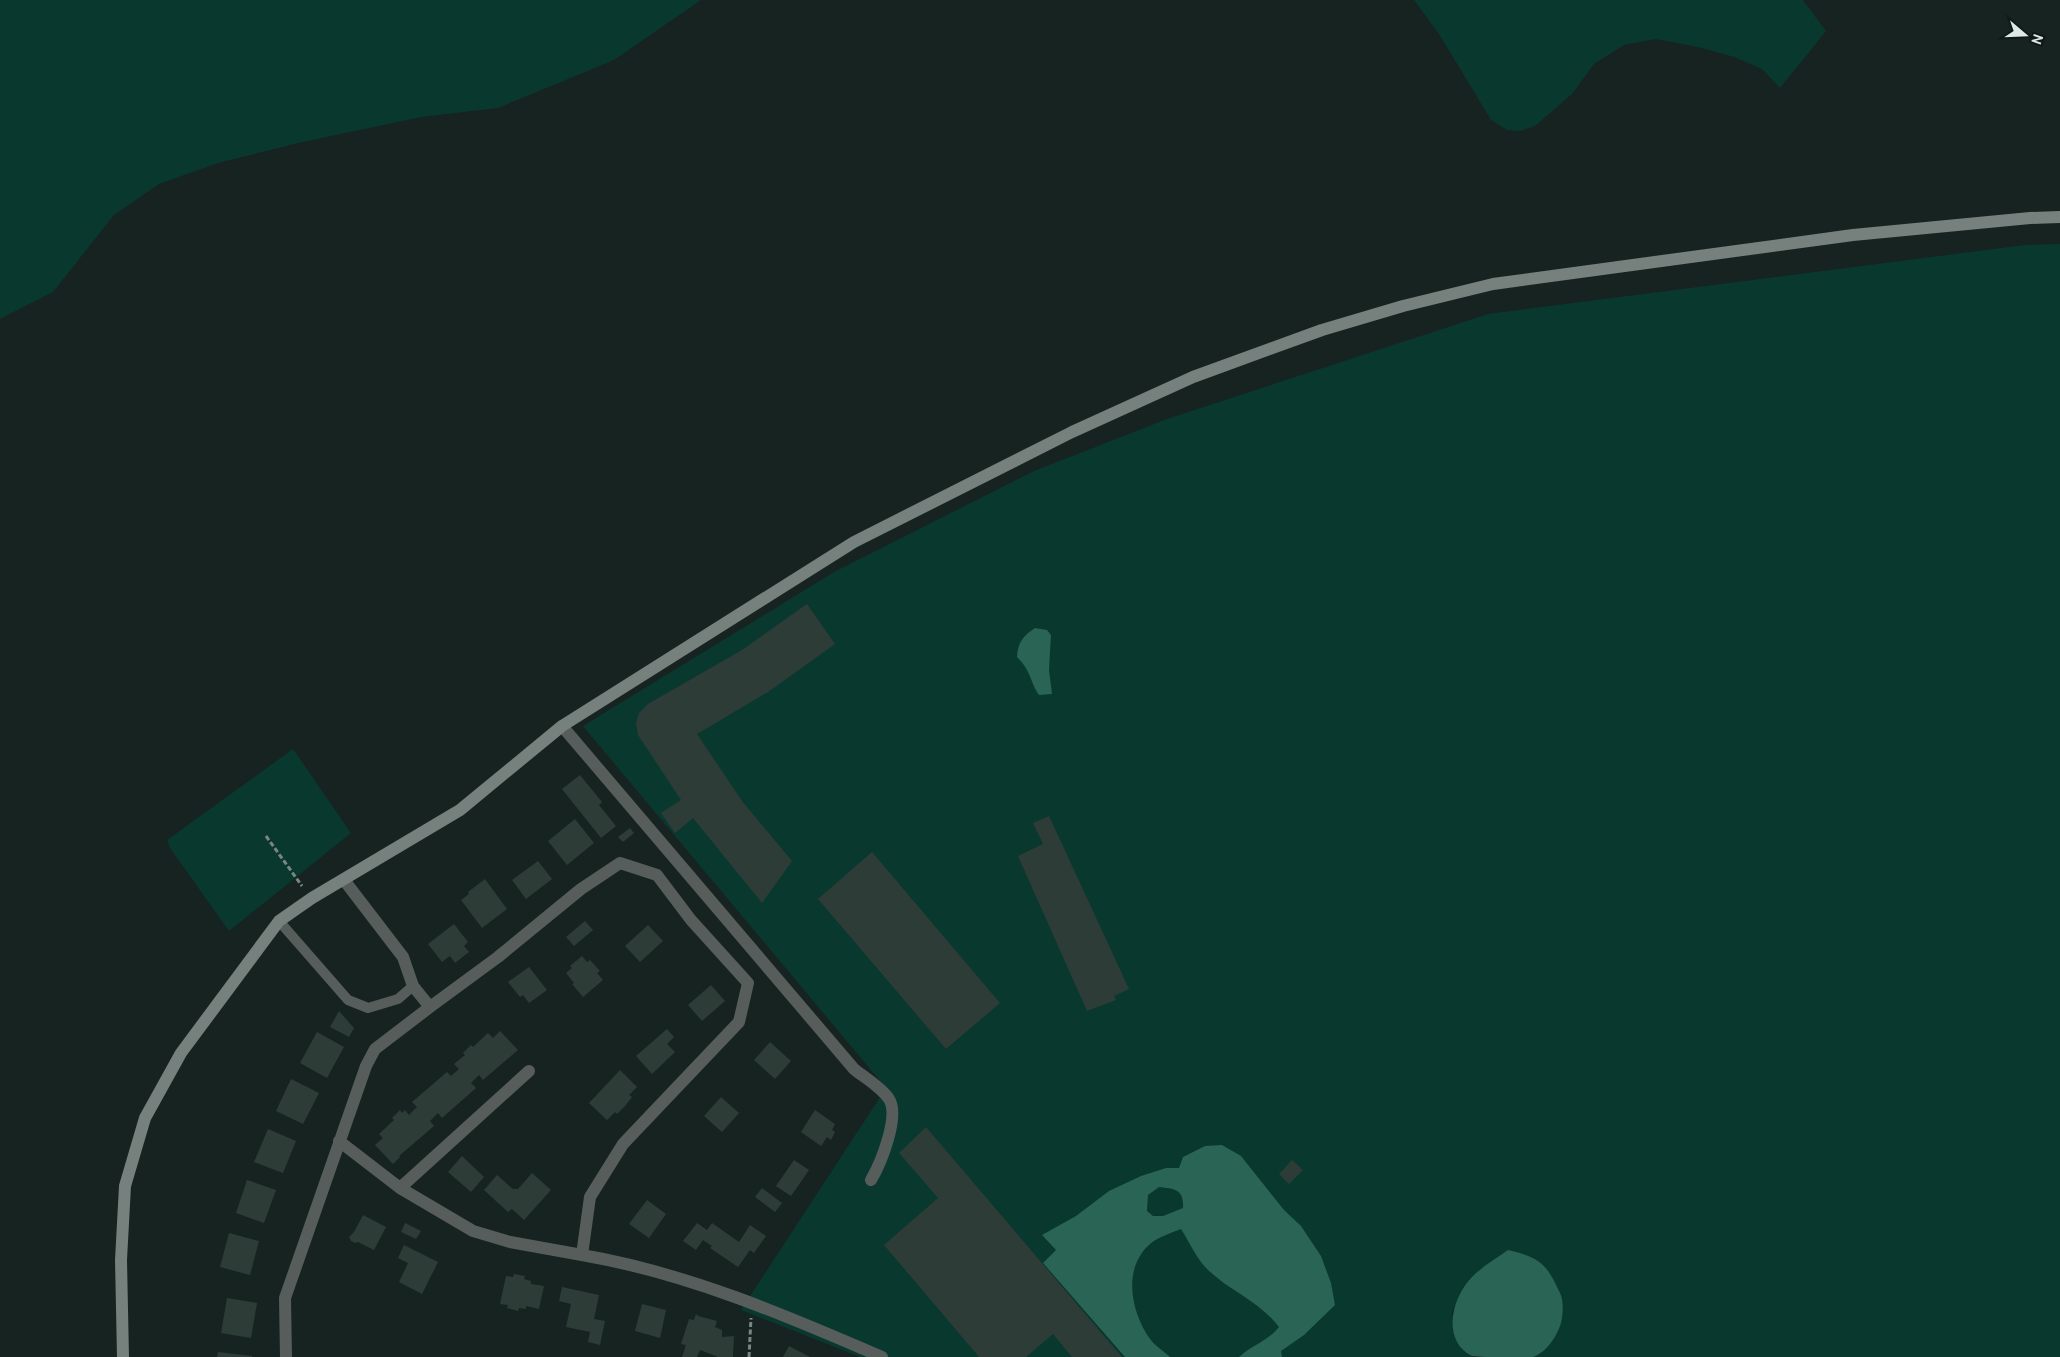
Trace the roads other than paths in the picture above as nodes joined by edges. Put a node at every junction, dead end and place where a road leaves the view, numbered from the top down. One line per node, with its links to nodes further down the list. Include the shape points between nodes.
1 (2060, 217): 2 (street, via 1853,235 1493,284 1322,330 1193,377 1089,424 854,542)
2 (562, 726): 3 (street, via 460,810); 9 (street, via 854,1069 886,1095 893,1108 892,1121 879,1166)
3 (344, 880): 4 (street); 5 (street, via 403,957)
4 (279, 921): 5 (lane, via 348,1000 368,1008 398,999); 12 (street, via 181,1053 145,1118 125,1186 121,1260)
5 (413, 986): 6 (street)
6 (430, 1007): 8 (street, via 375,1049); 11 (street, via 581,889 620,863 657,875 690,920 748,983 739,1022 623,1144 590,1197)
7 (529, 1071): 10 (street)
8 (339, 1141): 10 (street); 13 (street, via 285,1298)
9 (871, 1180)
10 (400, 1188): 11 (street, via 473,1231 494,1239)
11 (582, 1255): 14 (street, via 716,1289)
12 (123, 1357)
13 (286, 1357)
14 (882, 1357)

